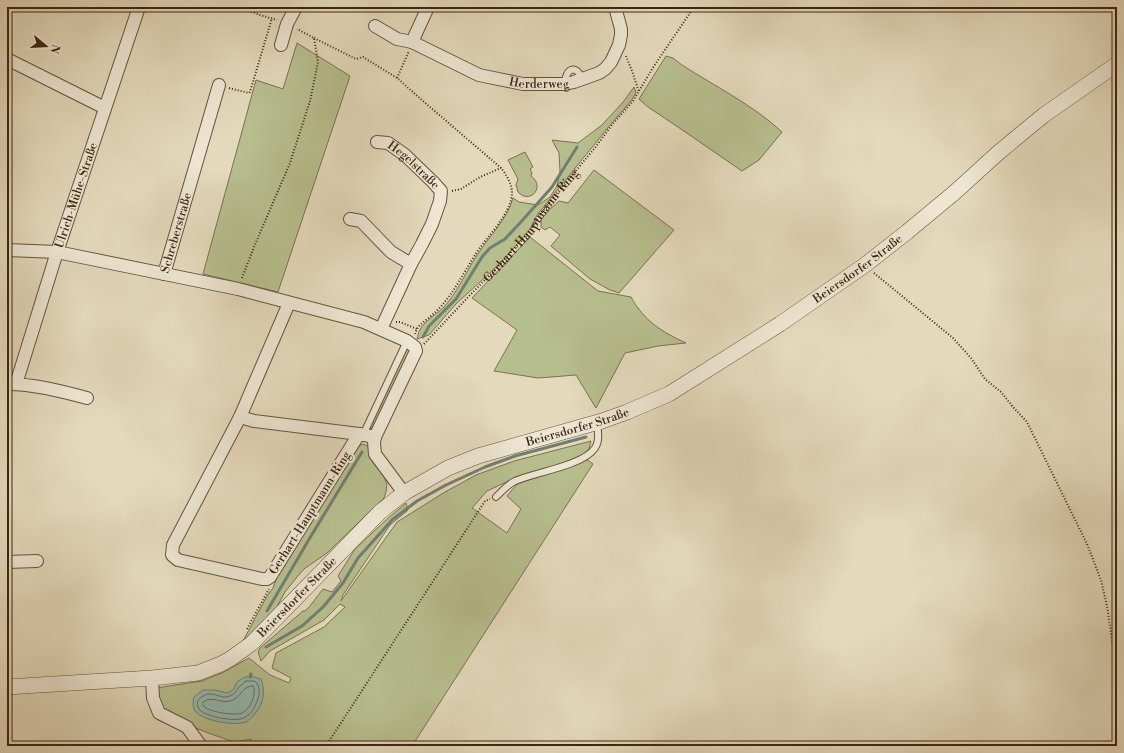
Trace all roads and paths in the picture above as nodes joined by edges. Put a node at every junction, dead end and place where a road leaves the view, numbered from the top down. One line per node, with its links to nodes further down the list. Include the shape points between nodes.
1 (139, 7): 18 (street, Ulrich-Mühe-Straße)
2 (240, 7): 7 (path)
3 (296, 7): 8 (street)
4 (428, 7): 10 (street)
5 (615, 7): 11 (street, Herderweg, via 621,29)
6 (694, 7): 17 (path, Gerhart-Hauptmann-Ring)
7 (272, 18): 8 (path); 16 (path, via 250,92)
8 (287, 24): 12 (street); 28 (path, via 314,38 318,62 316,76 290,163)
9 (375, 26): 10 (street, Herderweg, via 397,39)
10 (412, 42): 11 (street, Herderweg, via 479,75 523,84 565,84 599,73 611,62); 15 (path)
11 (618, 44): 17 (path, via 623,49)
12 (281, 45)
13 (7, 59): 18 (street)
14 (1117, 64): 26 (street, Beiersdorfer Straße, via 1044,115)
15 (397, 78)
16 (218, 86): 27 (street, Schreberstraße)
17 (638, 92): 33 (path, Gerhart-Hauptmann-Ring, via 539,216 527,235)
18 (105, 108): 24 (street, Ulrich-Mühe-Straße)
19 (377, 142): 21 (street, Hegelstraße, via 388,143 405,155)
20 (501, 168): 21 (path, via 461,189)
21 (441, 192): 25 (street, Hegelstraße, via 432,224)
22 (350, 219): 25 (street, via 361,221 391,252)
23 (7, 250): 24 (street, Schreberstraße)
24 (57, 252): 27 (street, Schreberstraße); 34 (street, Ulrich-Mühe-Straße)
25 (411, 264): 30 (street, Hegelstraße)
26 (865, 266): 37 (street, Beiersdorfer Straße, via 780,324 669,394); 45 (path, via 953,338 985,379 1001,392 1026,422 1087,544 1101,580)
27 (164, 274): 28 (street)
28 (238, 290): 29 (street)
29 (289, 302): 30 (street); 36 (street, Gerhart-Hauptmann-Ring)
30 (382, 326): 31 (path, via 400,322); 32 (street)
31 (417, 328)
32 (406, 341): 33 (street, via 415,347); 38 (lane)
33 (416, 351): 38 (street, Gerhart-Hauptmann-Ring)
34 (11, 384): 35 (street, via 58,390)
35 (87, 398)
36 (240, 417): 38 (street, Gerhart-Hauptmann-Ring); 43 (street, Gerhart-Hauptmann-Ring, via 173,545 172,555 178,560 197,565 262,579)
37 (596, 422): 39 (street, Beiersdorfer Straße, via 478,456 448,468); 40 (lane, via 599,437 595,448 585,456 516,481 506,486)
38 (366, 435): 39 (street, via 374,442 376,454); 43 (street, Gerhart-Hauptmann-Ring)
39 (404, 493): 46 (street, Beiersdorfer Straße, via 380,512 245,649 221,664 198,673)
40 (496, 497): 49 (path, via 485,501)
41 (37, 561): 42 (street)
42 (7, 562)
43 (270, 577): 44 (path, via 270,587)
44 (244, 635)
45 (1117, 674)
46 (152, 678): 47 (street, Beiersdorfer Straße); 48 (street, via 153,698 159,713 187,727)
47 (7, 687)
48 (201, 746)
49 (326, 746)

